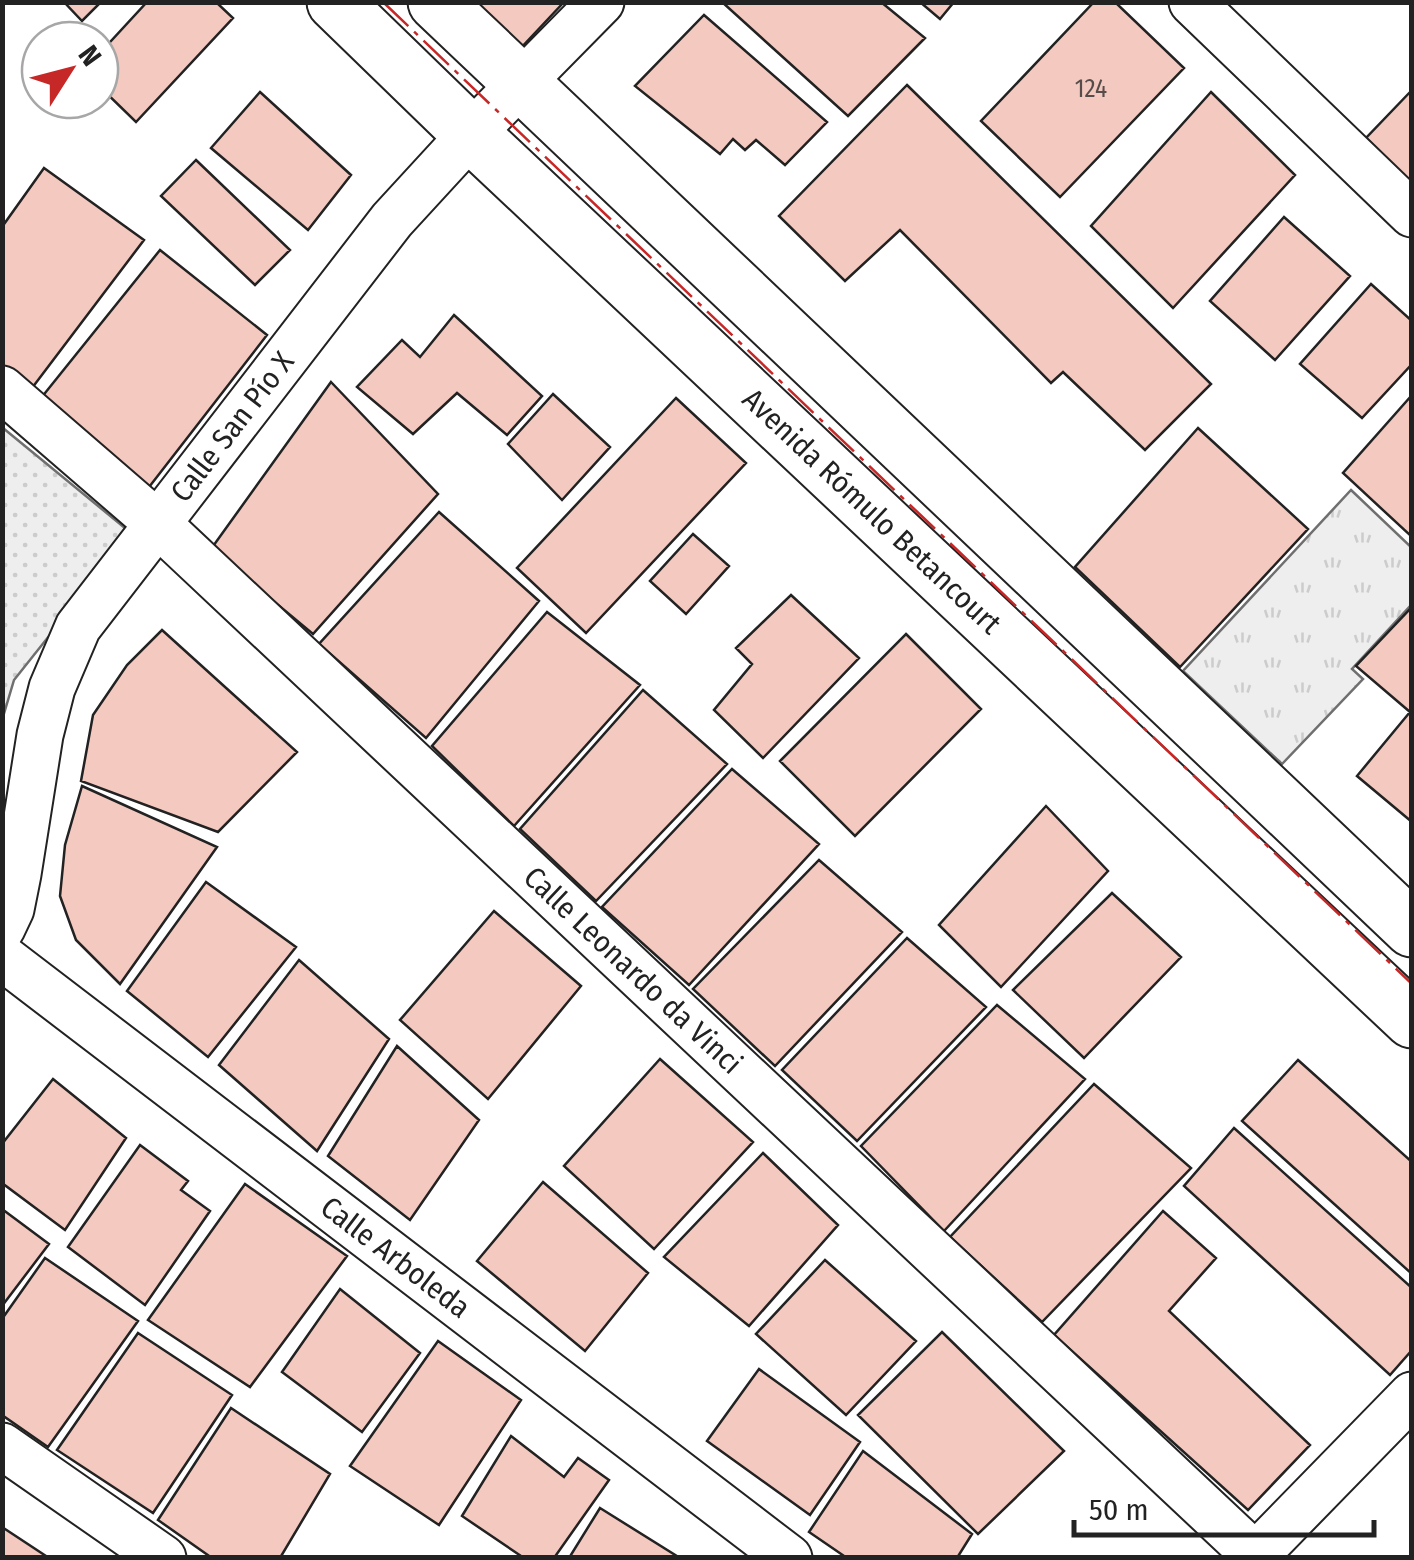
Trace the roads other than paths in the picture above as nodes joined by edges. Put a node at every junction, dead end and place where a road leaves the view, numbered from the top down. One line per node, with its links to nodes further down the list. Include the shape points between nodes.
1 (335, 2): 6 (main road, Avenida Rómulo Betancourt)
2 (436, 2): 5 (main road)
3 (601, 2): 5 (street, Calle San Pío X)
4 (1223, 12): 7 (street)
5 (521, 83): 6 (street, Calle San Pío X); 11 (main road)
6 (471, 134): 9 (street, Calle San Pío X, via 392,220); 13 (main road, Avenida Rómulo Betancourt)
7 (1412, 214)
8 (2, 388): 9 (street, Calle Leonardo da Vinci)
9 (156, 522): 10 (street, Calle San Pío X, via 78,627 52,688); 16 (street, Calle Leonardo da Vinci)
10 (2, 928)
11 (1412, 929)
12 (2, 957): 18 (street, Calle Arboleda)
13 (1412, 1020)
14 (1412, 1396): 16 (street)
15 (2, 1446): 17 (street)
16 (1255, 1557)
17 (163, 1558)
18 (790, 1558)

